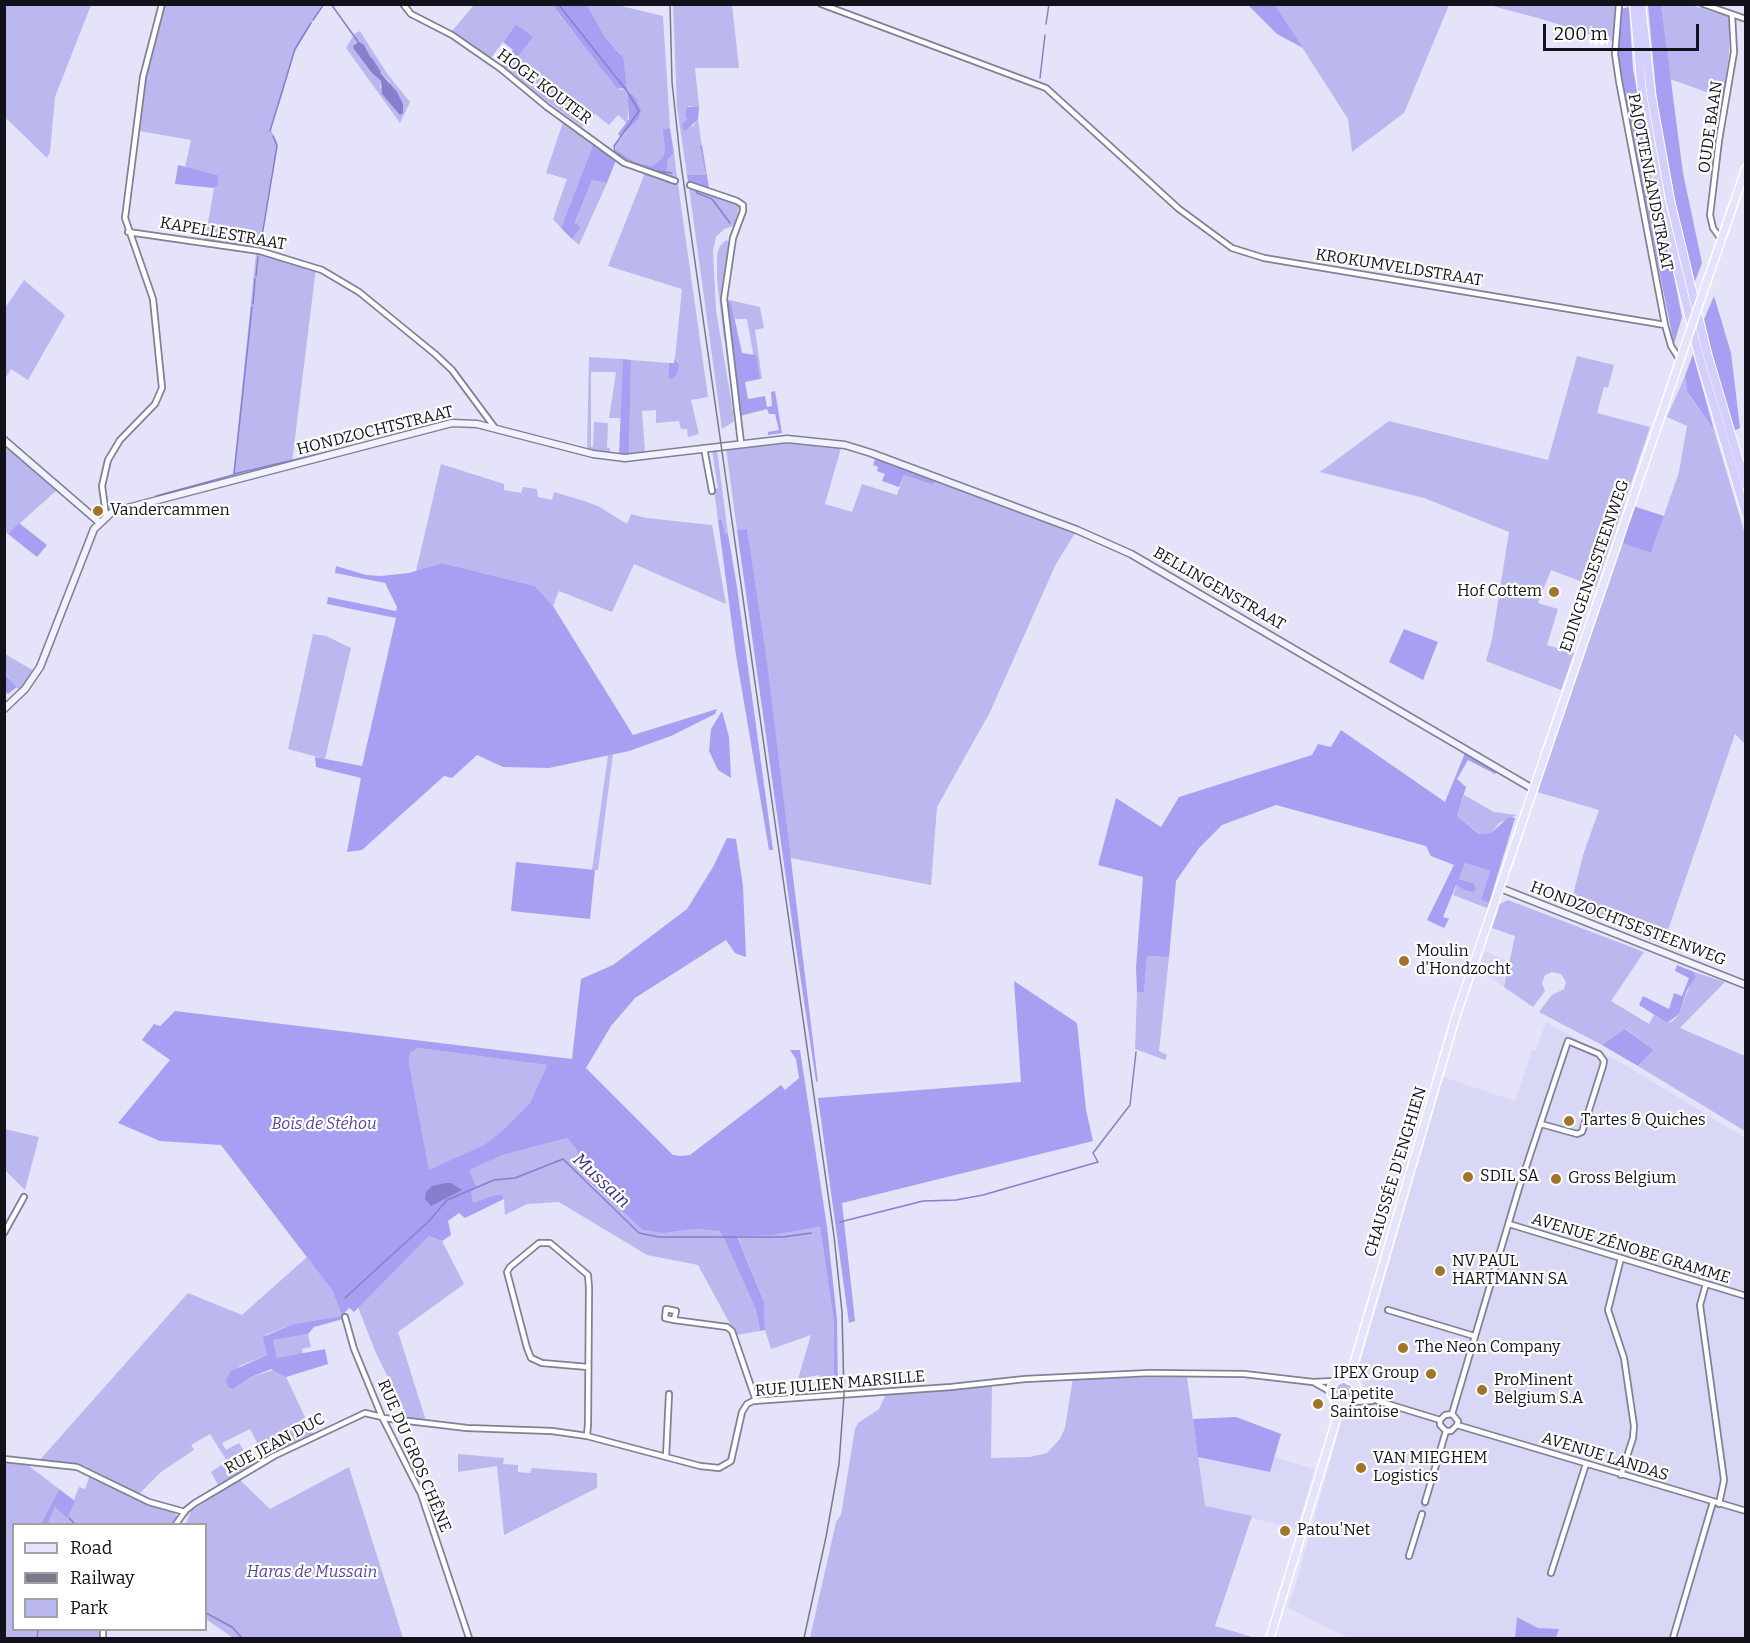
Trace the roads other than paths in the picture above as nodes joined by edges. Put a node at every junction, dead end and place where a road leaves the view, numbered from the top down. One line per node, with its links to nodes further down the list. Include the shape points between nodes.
1 (162, 4): 14 (street, via 141,92 125,218)
2 (403, 4): 12 (street, HOGE KOUTER, via 411,14 452,35 501,69 624,163)
3 (821, 4): 16 (street, KROKUMVELDSTRAAT, via 1046,88 1151,184 1232,248 1254,255)
4 (1619, 4): 16 (street, PAJOTTENLANDSTRAAT, via 1616,65)
5 (1634, 4): 27 (highway, via 1642,92 1661,202 1699,356)
6 (1641, 4): 25 (highway, via 1651,94 1670,200 1704,343)
7 (1703, 4): 9 (street)
8 (1726, 4): 9 (street, OUDE BAAN)
9 (1730, 14): 10 (street); 15 (street, OUDE BAAN, via 1734,52 1710,215)
10 (1746, 19)
11 (1746, 168): 15 (main road, EDINGENSESTEENWEG)
12 (675, 180)
13 (690, 185): 22 (street, via 742,205 724,299)
14 (128, 232): 18 (street, KAPELLESTRAAT, via 260,251 322,270 359,292 435,354); 28 (street, via 153,299 162,388 155,404 120,440 108,460 102,486)
15 (1721, 239): 17 (main road, EDINGENSESTEENWEG, bridge)
16 (1665, 325): 17 (street, PAJOTTENLANDSTRAAT)
17 (1680, 360): 31 (main road, EDINGENSESTEENWEG)
18 (487, 415): 19 (street); 20 (street, KAPELLESTRAAT)
19 (481, 425): 20 (street, HONDZOCHTSTRAAT); 28 (street, HONDZOCHTSTRAAT, via 452,423)
20 (495, 429): 23 (street, HONDZOCHTSTRAAT, via 616,458)
21 (4, 440): 29 (street)
22 (741, 442): 23 (street, HONDZOCHTSTRAAT); 24 (street, HONDZOCHTSTRAAT, via 816,441)
23 (704, 448): 26 (street)
24 (871, 453): 31 (street, BELLINGENSTRAAT, via 1131,554)
25 (1746, 485)
26 (712, 491)
27 (1746, 514)
28 (106, 515): 29 (street, HONDZOCHTSTRAAT)
29 (99, 522): 30 (street, HONDZOCHTSTRAAT, via 40,667)
30 (4, 709)
31 (1533, 789): 32 (main road, EDINGENSESTEENWEG)
32 (1500, 888): 33 (main road, EDINGENSESTEENWEG); 34 (street, HONDZOCHTSESTEENWEG)
33 (1471, 973): 47 (main road, CHAUSSÉE D'ENGHIEN)
34 (1746, 985)
35 (1541, 1124): 35 (street, via 1582,1132 1603,1066 1599,1054 1568,1041); 37 (street)
36 (24, 1197): 38 (street)
37 (1509, 1224): 39 (street, AVENUE ZÉNOBE GRAMME); 45 (street)
38 (4, 1233)
39 (1621, 1258): 40 (street, AVENUE ZÉNOBE GRAMME); 66 (street, via 1608,1310 1624,1358 1634,1426)
40 (1706, 1284): 41 (street, AVENUE ZÉNOBE GRAMME); 68 (street, via 1700,1305 1724,1480)
41 (1746, 1296)
42 (1388, 1310): 45 (street)
43 (345, 1317): 58 (street, RUE DU GROS CHÊNE)
44 (674, 1320): 53 (street, via 732,1331)
45 (1474, 1336): 57 (street)
46 (588, 1367): 46 (street, via 588,1275 550,1243 539,1243 507,1272 527,1348 531,1358 542,1363); 62 (street)
47 (1349, 1380): 49 (main road); 50 (main road)
48 (1313, 1382): 49 (street, RUE JULIEN MARSILLE); 51 (street, RUE JULIEN MARSILLE); 53 (street, RUE JULIEN MARSILLE, via 1244,1374 1150,1373)
49 (1336, 1382): 51 (main road)
50 (1356, 1390): 54 (street); 55 (main road)
51 (1331, 1392): 56 (main road)
52 (669, 1394): 63 (street)
53 (756, 1401): 63 (street, RUE JULIEN MARSILLE, via 747,1404 742,1412 734,1455 724,1467 700,1466)
54 (1378, 1401): 55 (street); 59 (street)
55 (1350, 1402): 56 (main road)
56 (1341, 1404): 76 (main road)
57 (1452, 1414): 59 (street); 60 (street)
58 (383, 1418): 62 (street, RUE JULIEN MARSILLE); 70 (street, RUE JEAN DUC, via 365,1413 338,1424 255,1466); 75 (street, RUE DU GROS CHÊNE, via 421,1494)
59 (1440, 1420): 61 (street)
60 (1457, 1425): 61 (street); 65 (street, AVENUE LANDAS)
61 (1446, 1431): 67 (street)
62 (587, 1436): 63 (street, RUE JULIEN MARSILLE)
63 (666, 1456)
64 (4, 1459): 70 (street, via 77,1467 160,1506)
65 (1586, 1464): 66 (street, AVENUE LANDAS); 74 (street)
66 (1622, 1475): 68 (street, AVENUE LANDAS)
67 (1425, 1502)
68 (1716, 1503): 69 (street, AVENUE LANDAS); 77 (street)
69 (1746, 1511)
70 (184, 1512): 72 (street, RUE JEAN DUC)
71 (1422, 1514): 73 (street)
72 (177, 1523)
73 (1409, 1556)
74 (1551, 1574)
75 (469, 1638)
76 (1270, 1638)
77 (1673, 1638)

